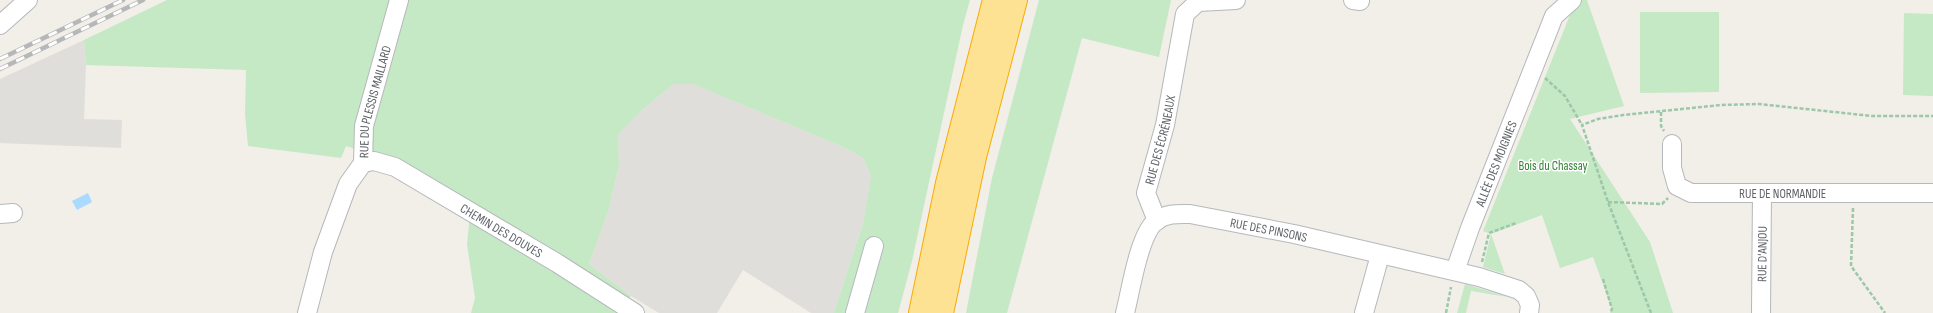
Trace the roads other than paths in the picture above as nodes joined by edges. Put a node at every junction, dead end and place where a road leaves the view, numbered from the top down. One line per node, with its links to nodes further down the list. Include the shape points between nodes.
1 (28, 0): 7 (street)
2 (399, 0): 9 (street, RUE DU PLESSIS MAILLARD, via 364,126)
3 (994, 0): 19 (highway, via 948,176)
4 (1016, 0): 20 (highway, via 975,157)
5 (1236, 0): 12 (street, RUE DES ÉCRÉNEAUX, via 1198,2 1186,14 1165,125 1146,193)
6 (1572, 0): 15 (street, ALLÉE DES MOIGNIES, via 1554,16)
7 (0, 24)
8 (1672, 144): 11 (street, RUE DE NORMANDIE, via 1672,168 1677,186 1691,193)
9 (363, 163): 16 (street, RUE DU PLESSIS MAILLARD, via 348,184 323,252); 17 (street, CHEMIN DES DOUVES, via 374,161 395,167 557,263)
10 (1933, 193): 11 (street, RUE DE NORMANDIE)
11 (1762, 194): 24 (street, RUE D'ANJOU)
12 (1157, 220): 14 (street, RUE DES PINSONS, via 1174,214 1190,214 1294,234); 21 (street, via 1144,236)
13 (874, 246): 18 (street)
14 (1380, 255): 15 (street, RUE DES PINSONS); 22 (street)
15 (1455, 271): 23 (street, RUE DES PINSONS, via 1479,276 1519,290 1526,296 1530,305)
16 (307, 313)
17 (635, 313)
18 (855, 313)
19 (920, 313)
20 (942, 313)
21 (1125, 313)
22 (1364, 313)
23 (1528, 313)
24 (1760, 313)

